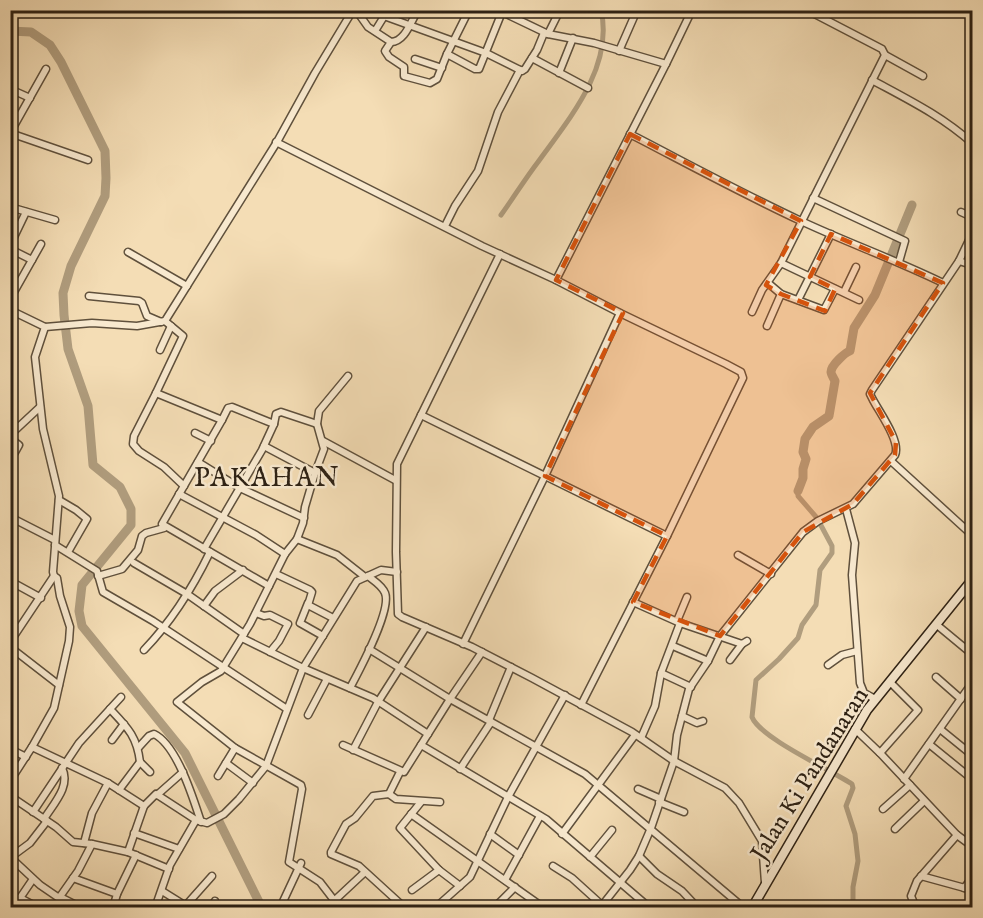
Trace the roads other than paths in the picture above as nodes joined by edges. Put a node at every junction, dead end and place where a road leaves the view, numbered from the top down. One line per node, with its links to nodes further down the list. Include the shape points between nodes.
1 (418, 10): 12 (street)
2 (469, 10): 16 (street)
3 (520, 10): 11 (street)
4 (560, 10): 14 (street)
5 (637, 10): 18 (street)
6 (692, 10): 24 (street)
7 (807, 10): 21 (street)
8 (353, 11): 13 (street); 36 (street)
9 (500, 11): 11 (street); 19 (street)
10 (386, 13): 12 (street); 13 (street)
11 (517, 18): 14 (street)
12 (409, 26): 16 (street); 17 (street, via 399,41)
13 (375, 31): 17 (street)
14 (546, 33): 15 (street); 22 (street)
15 (573, 38): 18 (street); 28 (street)
16 (453, 40): 19 (street); 20 (street)
17 (391, 42): 25 (street, via 385,51 404,67 404,76 434,82)
18 (619, 51): 24 (street)
19 (486, 52): 20 (street, via 477,70); 27 (street)
20 (447, 54): 25 (street)
21 (885, 54): 29 (street); 30 (street)
22 (532, 58): 27 (street); 28 (street)
23 (415, 59): 25 (street)
24 (666, 64): 35 (street)
25 (442, 68)
26 (46, 69): 33 (street)
27 (520, 70): 46 (street, via 493,126 483,161)
28 (559, 73): 31 (street)
29 (923, 76)
30 (872, 80): 37 (street, via 932,112); 39 (street)
31 (588, 88)
32 (10, 89): 33 (street)
33 (30, 98): 34 (street)
34 (10, 133): 38 (street)
35 (630, 134): 45 (street); 61 (street)
36 (276, 142): 46 (street); 64 (street)
37 (972, 143)
38 (88, 160)
39 (813, 198): 45 (street); 55 (street, via 904,241)
40 (10, 207): 41 (street)
41 (26, 212): 44 (street); 49 (street)
42 (961, 212): 43 (street)
43 (972, 217)
44 (55, 220)
45 (801, 221): 47 (street); 57 (street)
46 (445, 226): 53 (street)
47 (831, 234): 55 (street); 60 (street)
48 (972, 234): 56 (street)
49 (14, 237)
50 (41, 244): 54 (street)
51 (10, 249): 54 (street)
52 (128, 252): 64 (street)
53 (500, 254): 61 (street); 83 (street)
54 (32, 260): 69 (street)
55 (897, 261): 63 (street)
56 (959, 261): 58 (street); 63 (street)
57 (781, 263): 60 (street); 62 (street)
58 (972, 266)
59 (856, 267): 66 (street)
60 (810, 277): 65 (street); 70 (street)
61 (556, 280): 74 (street)
62 (768, 283): 67 (street); 73 (street)
63 (943, 283): 93 (street, via 870,394 896,442 897,452)
64 (187, 286): 75 (street)
65 (835, 289): 66 (street); 70 (street, via 824,310)
66 (844, 292): 71 (street)
67 (781, 294): 70 (street); 78 (street)
68 (89, 296): 75 (street, via 139,301 147,316)
69 (10, 299)
70 (798, 300)
71 (859, 300)
72 (10, 310): 77 (street)
73 (752, 312)
74 (620, 313): 96 (street); 108 (street, via 743,375)
75 (163, 321): 76 (street); 77 (street, via 137,326)
76 (171, 326): 79 (street); 81 (street, via 183,337)
77 (48, 327): 82 (street, via 35,357)
78 (767, 327)
79 (160, 350)
80 (348, 376): 86 (street, via 322,406)
81 (156, 393): 84 (street); 98 (street, via 133,444)
82 (40, 407): 88 (street); 101 (street)
83 (421, 415): 96 (street); 97 (street, via 397,464)
84 (222, 420): 85 (street, via 232,407); 89 (street)
85 (274, 424): 86 (street, via 279,412); 91 (street)
86 (317, 424): 90 (street)
87 (195, 433): 89 (street)
88 (10, 436): 92 (street, via 19,445)
89 (211, 441): 94 (street)
90 (323, 441): 95 (street); 97 (street)
91 (264, 446): 95 (street); 99 (street)
92 (10, 460)
93 (891, 461): 102 (street); 107 (street)
94 (198, 462): 98 (street); 99 (street)
95 (315, 473): 105 (street)
96 (545, 476): 108 (street); 144 (street)
97 (396, 480): 118 (street)
98 (184, 486): 100 (street)
99 (240, 488): 104 (street); 105 (street)
100 (179, 494): 104 (street); 106 (street, via 162,522)
101 (59, 500): 110 (street); 112 (street, via 86,518)
102 (846, 509): 120 (street, via 803,532); 149 (street, via 855,543 852,575)
103 (10, 517): 110 (street)
104 (224, 517): 111 (street); 113 (street)
105 (304, 519): 109 (street)
106 (164, 528): 111 (street); 117 (street, via 146,532 138,550 122,569)
107 (972, 535)
108 (667, 536): 129 (street)
109 (297, 539): 113 (street); 122 (street, via 341,556)
110 (57, 544): 112 (street); 121 (street)
111 (207, 551): 116 (street); 126 (street)
112 (68, 552): 117 (street)
113 (285, 554): 119 (street)
114 (738, 555): 120 (street)
115 (134, 563): 126 (street)
116 (243, 570): 125 (street); 131 (street, via 214,591)
117 (96, 571): 139 (street, via 103,592)
118 (397, 572): 122 (street, via 381,570); 132 (street)
119 (276, 574): 125 (street); 130 (street, via 311,591)
120 (771, 574): 142 (street)
121 (55, 576): 128 (street); 164 (street, via 70,627)
122 (367, 577): 133 (street, via 385,593); 135 (street, via 357,581)
123 (972, 580): 137 (main road, Jalan Ki Pandanaran)
124 (10, 581): 128 (street)
125 (269, 586): 134 (street)
126 (187, 594): 131 (street); 139 (street)
127 (687, 597): 136 (street)
128 (41, 598): 143 (street)
129 (633, 602): 136 (street); 174 (street)
130 (308, 603): 135 (street); 141 (street, via 300,622)
131 (204, 606): 140 (street)
132 (397, 606): 133 (street); 138 (street, via 402,617)
133 (385, 608): 147 (street)
134 (256, 613): 140 (street); 150 (street, via 288,624)
135 (333, 618): 141 (street)
136 (679, 622): 142 (street); 145 (street)
137 (937, 625): 152 (street); 163 (main road, Jalan Ki Pandanaran)
138 (426, 627): 144 (street); 157 (street)
139 (164, 628): 148 (street); 156 (street)
140 (243, 636): 150 (street); 156 (street)
141 (323, 636): 158 (street)
142 (720, 636): 153 (street, via 745,642); 154 (street)
143 (10, 642)
144 (463, 644): 151 (street)
145 (673, 646): 154 (street); 160 (street)
146 (10, 647): 164 (street)
147 (369, 649): 157 (street); 167 (street)
148 (144, 651)
149 (857, 651): 155 (street); 171 (street, via 860,686)
150 (270, 652): 158 (street)
151 (482, 652): 159 (street); 170 (street)
152 (972, 654)
153 (730, 660)
154 (708, 661): 166 (street)
155 (828, 665)
156 (224, 667): 176 (street); 193 (street, via 177,704)
157 (400, 667): 170 (street); 173 (street)
158 (303, 668): 162 (street); 176 (street)
159 (512, 668): 168 (street); 179 (street)
160 (661, 673): 166 (street); 185 (street, via 655,706)
161 (936, 677): 172 (street)
162 (327, 679): 167 (street); 177 (street)
163 (890, 682): 171 (main road, Jalan Ki Pandanaran); 196 (street, via 918,709)
164 (57, 683): 191 (street, via 54,708)
165 (972, 683): 172 (street)
166 (691, 687): 178 (street)
167 (350, 688): 173 (street)
168 (565, 695): 174 (street); 190 (street)
169 (121, 697): 175 (street)
170 (450, 699): 179 (street); 184 (street)
171 (875, 699): 182 (main road, Jalan Ki Pandanaran)
172 (961, 699): 183 (street)
173 (378, 702): 184 (street); 195 (street)
174 (581, 705): 185 (street)
175 (110, 709): 181 (street); 202 (street)
176 (287, 709): 203 (street)
177 (308, 715)
178 (682, 716): 180 (street); 199 (street)
179 (490, 721): 190 (street); 204 (street)
180 (703, 722)
181 (124, 724): 186 (street); 192 (street)
182 (855, 729): 196 (street); 264 (main road, Jalan Ki Pandanaran)
183 (940, 729): 187 (street); 197 (street)
184 (428, 734): 189 (street)
185 (638, 736): 199 (street); 214 (street)
186 (112, 740)
187 (929, 744): 209 (street); 210 (street)
188 (344, 745): 195 (street)
189 (421, 745): 204 (street); 207 (street, via 404,772)
190 (535, 746): 214 (street); 221 (street)
191 (32, 747): 198 (street); 202 (street)
192 (138, 748): 200 (street); 206 (street, via 149,736 159,736)
193 (235, 748): 201 (street); 203 (street)
194 (10, 749): 198 (street)
195 (353, 750): 207 (street)
196 (880, 753): 209 (street)
197 (972, 754)
198 (24, 756): 211 (street)
199 (674, 761): 222 (street); 264 (street, via 725,788 739,803 763,843)
200 (140, 762): 205 (street); 217 (street)
201 (226, 763): 208 (street); 213 (street)
202 (63, 765): 212 (street); 228 (street); 232 (street, via 65,784)
203 (266, 766): 213 (street); 253 (street, via 302,787 289,862)
204 (460, 769): 221 (street)
205 (150, 772)
206 (183, 772): 219 (street); 233 (street)
207 (400, 772): 218 (street)
208 (218, 776)
209 (904, 778): 215 (street)
210 (972, 778)
211 (11, 780)
212 (108, 783): 217 (street); 241 (street, via 92,813)
213 (253, 783): 233 (street, via 224,814)
214 (598, 784): 234 (street); 239 (street)
215 (910, 785): 223 (street); 227 (street)
216 (638, 789): 222 (street)
217 (119, 790): 226 (street)
218 (389, 794): 224 (street, via 396,799); 256 (street, via 373,796 346,824 332,848 332,854 351,861)
219 (157, 795): 226 (street); 233 (street)
220 (10, 796): 228 (street)
221 (508, 797): 231 (street); 238 (street)
222 (660, 801): 229 (street); 234 (street)
223 (924, 801): 235 (street); 240 (street)
224 (421, 802): 225 (street); 230 (street)
225 (440, 802)
226 (144, 806): 237 (street)
227 (883, 809)
228 (33, 812): 232 (street)
229 (684, 812)
230 (411, 814): 251 (street); 255 (street, via 399,826)
231 (540, 816): 239 (street); 247 (street)
232 (46, 820): 241 (street, via 71,841); 249 (street, via 30,843)
233 (201, 822): 244 (street)
234 (651, 828): 248 (street); 292 (street)
235 (895, 829)
236 (612, 830): 250 (street)
237 (134, 833): 244 (street); 245 (street)
238 (490, 834): 247 (street); 251 (street)
239 (562, 834): 250 (street)
240 (957, 835): 243 (street); 258 (street)
241 (84, 843): 242 (street)
242 (92, 843): 245 (street); 259 (street)
243 (972, 846)
244 (179, 849): 254 (street)
245 (128, 852): 246 (street)
246 (136, 855): 254 (street); 271 (street)
247 (519, 855): 262 (street)
248 (639, 856): 263 (street); 291 (street)
249 (11, 857): 261 (street)
250 (590, 857): 263 (street)
251 (477, 860): 262 (street); 265 (street, via 470,877)
252 (553, 866): 279 (street)
253 (299, 867): 274 (street); 278 (street)
254 (169, 869): 270 (street)
255 (439, 870): 265 (street); 268 (street)
256 (364, 872): 274 (street); 287 (street)
257 (212, 876): 277 (street)
258 (921, 876): 267 (street); 294 (street, via 911,893)
259 (73, 878): 271 (street); 272 (street)
260 (972, 878): 267 (street)
261 (33, 879): 272 (street); 273 (street)
262 (505, 880): 266 (street)
263 (621, 884): 279 (street); 290 (street)
264 (765, 884): 293 (main road, Jalan Ki Pandanaran)
265 (460, 886): 288 (street)
266 (515, 886): 276 (street); 289 (street)
267 (964, 888): 269 (street)
268 (412, 890)
269 (972, 890)
270 (162, 891): 277 (street); 284 (street)
271 (117, 894): 283 (street)
272 (60, 897): 282 (street)
273 (20, 898): 280 (street); 281 (street)
274 (335, 900): 286 (street)
275 (215, 901): 285 (street)
276 (539, 906)
277 (187, 907)
278 (281, 907)
279 (602, 907)
280 (15, 908)
281 (39, 908)
282 (82, 908)
283 (113, 908)
284 (155, 908)
285 (210, 908)
286 (340, 908)
287 (405, 908)
288 (435, 908)
289 (494, 908)
290 (650, 908)
291 (698, 908)
292 (744, 908)
293 (752, 908)
294 (916, 908)

